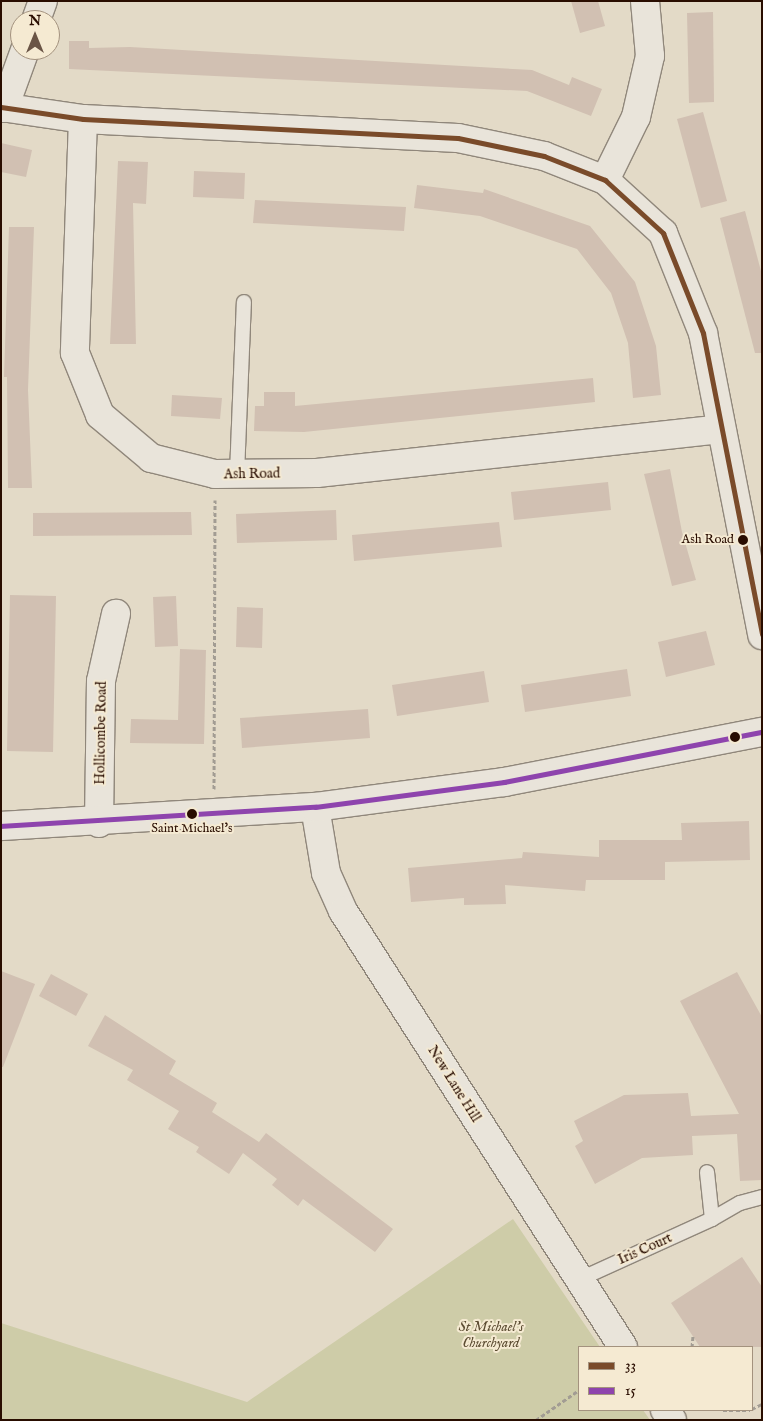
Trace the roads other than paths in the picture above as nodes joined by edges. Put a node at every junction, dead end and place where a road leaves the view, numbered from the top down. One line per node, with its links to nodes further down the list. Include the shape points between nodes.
1 (645, 1): 5 (street, via 650,56 636,117)
2 (21, 60): 3 (street)
3 (2, 107): 4 (street)
4 (83, 118): 5 (street, via 458,138 544,156); 8 (street, Ash Road, via 75,353 100,415 151,458)
5 (605, 180): 7 (street, via 663,233 703,333)
6 (244, 302): 8 (lane)
7 (721, 429): 8 (street, Ash Road, via 317,473); 10 (street)
8 (226, 474)
9 (116, 614): 13 (street, Hollicombe Road, via 101,681)
10 (762, 634)
11 (762, 732): 12 (street, via 504,782)
12 (316, 807): 13 (street); 18 (street, New Lane Hill, via 326,873 343,911)
13 (99, 823): 14 (street)
14 (1, 826)
15 (707, 1172): 17 (lane)
16 (762, 1197): 17 (lane, Iris Court, via 740,1203)
17 (712, 1219): 18 (lane, Iris Court)
18 (578, 1280): 19 (street, New Lane Hill)
19 (622, 1346)

